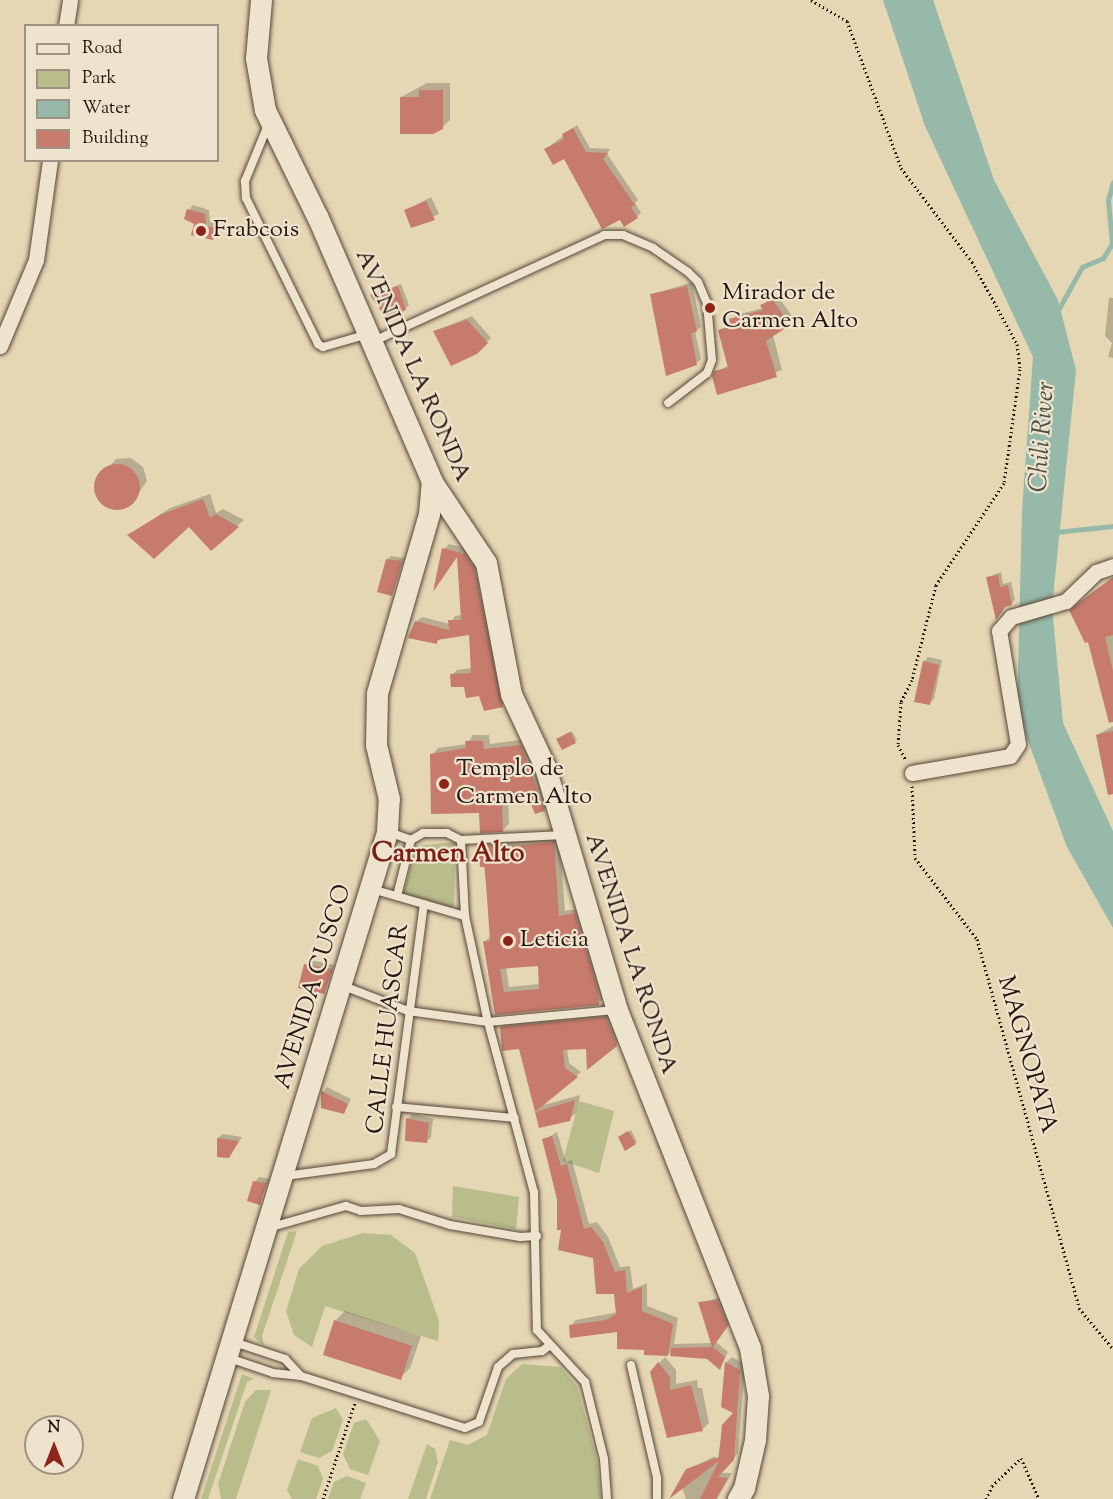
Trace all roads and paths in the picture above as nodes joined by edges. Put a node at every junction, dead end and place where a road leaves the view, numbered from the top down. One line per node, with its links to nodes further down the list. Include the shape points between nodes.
1 (70, 0): 4 (street)
2 (261, 0): 5 (main road, AVENIDA LA RONDA, via 256,58 260,90)
3 (811, 0): 14 (path, via 847,21 901,168 972,262 1018,352 1020,369 1004,483 936,585 912,680 901,702 898,744)
4 (66, 24)
5 (270, 121): 7 (main road, AVENIDA LA RONDA); 7 (lane, via 245,180 246,198 318,344 323,347)
6 (50, 162): 8 (street, via 36,260)
7 (369, 338): 9 (lane, via 604,235 622,235 653,248 688,272 698,282 707,303 712,360 707,373); 10 (main road, AVENIDA LA RONDA)
8 (0, 346)
9 (668, 403)
10 (432, 482): 11 (main road, AVENIDA LA RONDA); 12 (main road, AVENIDA CUSCO)
11 (462, 528): 12 (main road, via 435,531); 16 (main road, AVENIDA LA RONDA, via 479,547 486,563 511,694 545,767)
12 (421, 540): 15 (main road, AVENIDA CUSCO, via 377,693 376,744 389,799)
13 (1113, 566): 14 (street, via 1096,572 1056,606 1011,617 999,631 1018,744 1010,756)
14 (912, 773): 33 (path, MAGNOPATA, via 915,858 977,939 1079,1308)
15 (387, 831): 17 (lane); 19 (main road, AVENIDA CUSCO)
16 (566, 835): 18 (lane); 24 (main road, AVENIDA LA RONDA)
17 (411, 840): 18 (lane, via 423,833 447,833); 20 (lane)
18 (461, 840): 22 (lane)
19 (371, 889): 20 (lane); 23 (main road, AVENIDA CUSCO)
20 (397, 896): 21 (lane)
21 (424, 904): 22 (lane); 25 (lane, CALLE HUASCAR)
22 (465, 916): 26 (lane)
23 (340, 985): 25 (lane); 29 (main road, AVENIDA CUSCO)
24 (617, 1010): 26 (lane); 42 (main road, AVENIDA LA RONDA, via 750,1348 758,1395 755,1440)
25 (408, 1011): 26 (lane); 27 (lane, CALLE HUASCAR)
26 (488, 1022): 28 (lane)
27 (396, 1107): 28 (lane); 29 (lane, CALLE HUASCAR, via 394,1147 385,1159)
28 (514, 1118): 31 (lane, via 534,1192)
29 (284, 1176): 30 (main road, AVENIDA CUSCO)
30 (268, 1228): 31 (lane, via 346,1206 361,1212 399,1209 450,1225 520,1237); 34 (main road, AVENIDA CUSCO)
31 (537, 1236): 32 (lane, via 534,1315 537,1330)
32 (550, 1345): 37 (lane, via 542,1351 513,1354 498,1367 479,1422 465,1428); 40 (lane, via 585,1382 604,1459)
33 (1113, 1349)
34 (231, 1350): 36 (lane, via 273,1373); 36 (lane, via 285,1359); 38 (main road, AVENIDA CUSCO)
35 (631, 1365): 41 (lane, via 657,1478)
36 (301, 1376): 37 (lane)
37 (358, 1395): 39 (path)
38 (183, 1499)
39 (323, 1499)
40 (607, 1499)
41 (657, 1499)
42 (738, 1499)
43 (986, 1499): 44 (path, via 992,1486 1021,1458)
44 (1039, 1499)

